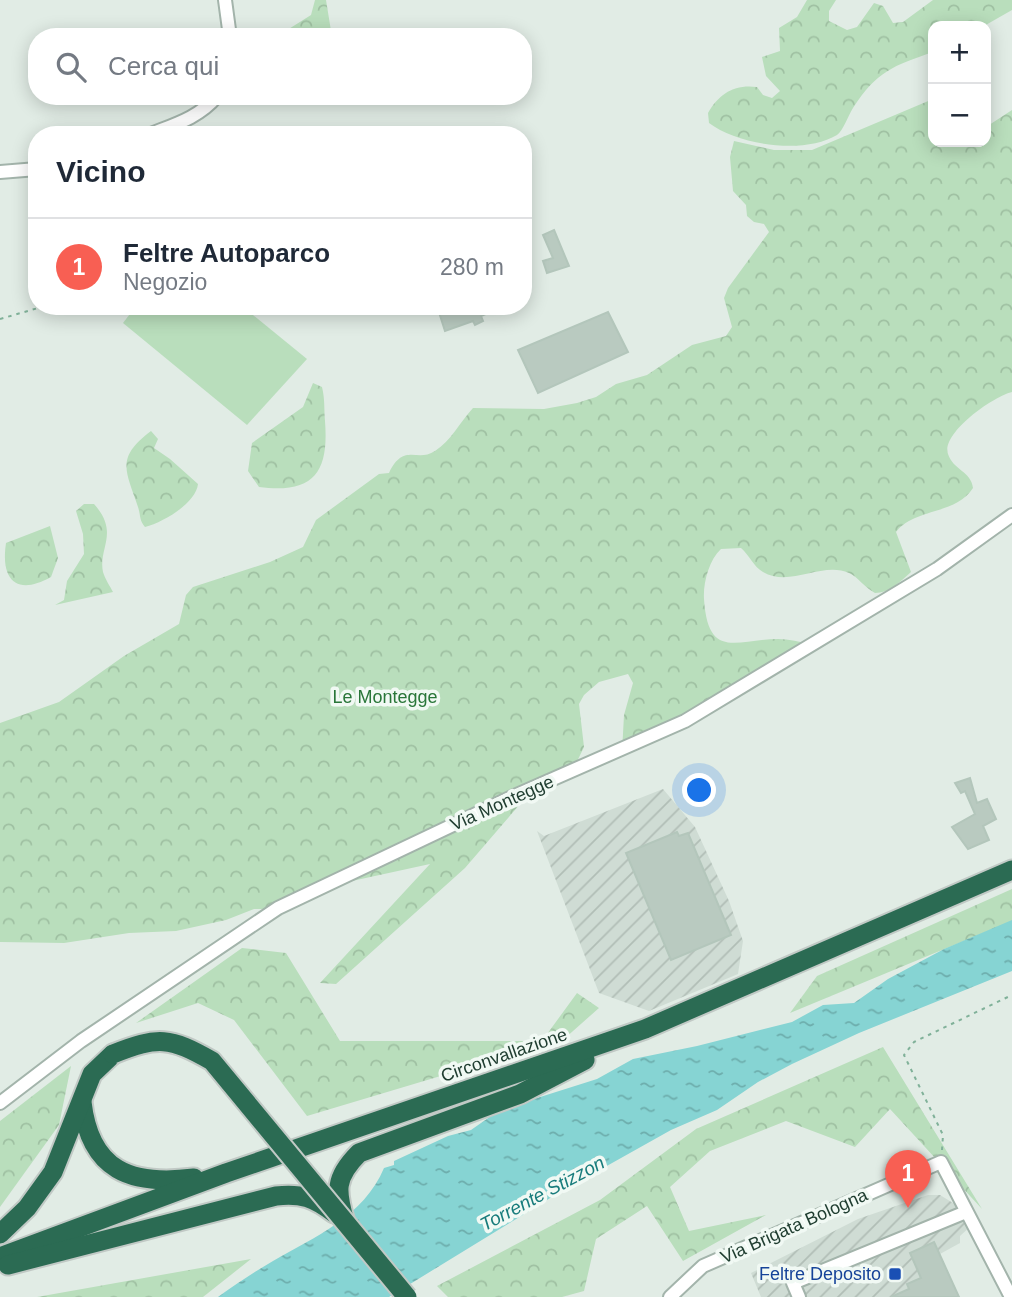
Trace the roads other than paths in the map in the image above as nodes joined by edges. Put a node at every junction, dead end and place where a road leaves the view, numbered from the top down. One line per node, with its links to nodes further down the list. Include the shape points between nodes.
1 (225, 0): 2 (street)
2 (229, 28)
3 (210, 105): 4 (street)
4 (172, 126)
5 (28, 170): 6 (street)
6 (0, 172)
7 (1012, 515): 11 (street, Via Montegge, via 937,569 685,721 278,908 81,1041)
8 (1012, 870): 9 (highway, Circonvallazione)
9 (645, 1029): 12 (highway, Circonvallazione); 14 (highway, via 520,1094 369,1147 351,1161 340,1178 337,1194)
10 (82, 1099): 12 (highway, via 85,1124 98,1153 120,1173 151,1181); 14 (highway, bridge, via 92,1074 113,1054 145,1041 180,1043 212,1061); 15 (highway, via 53,1172 27,1208)
11 (0, 1103)
12 (226, 1173): 16 (highway, Circonvallazione)
13 (966, 1212): 19 (street, Via Brigata Bologna, via 941,1162 703,1266); 20 (street, via 793,1283); 21 (street)
14 (345, 1222): 17 (highway, bridge, via 316,1199 301,1194 276,1196); 18 (highway, bridge)
15 (0, 1234)
16 (0, 1257)
17 (0, 1267)
18 (407, 1297)
19 (670, 1297)
20 (799, 1297)
21 (1012, 1297)

